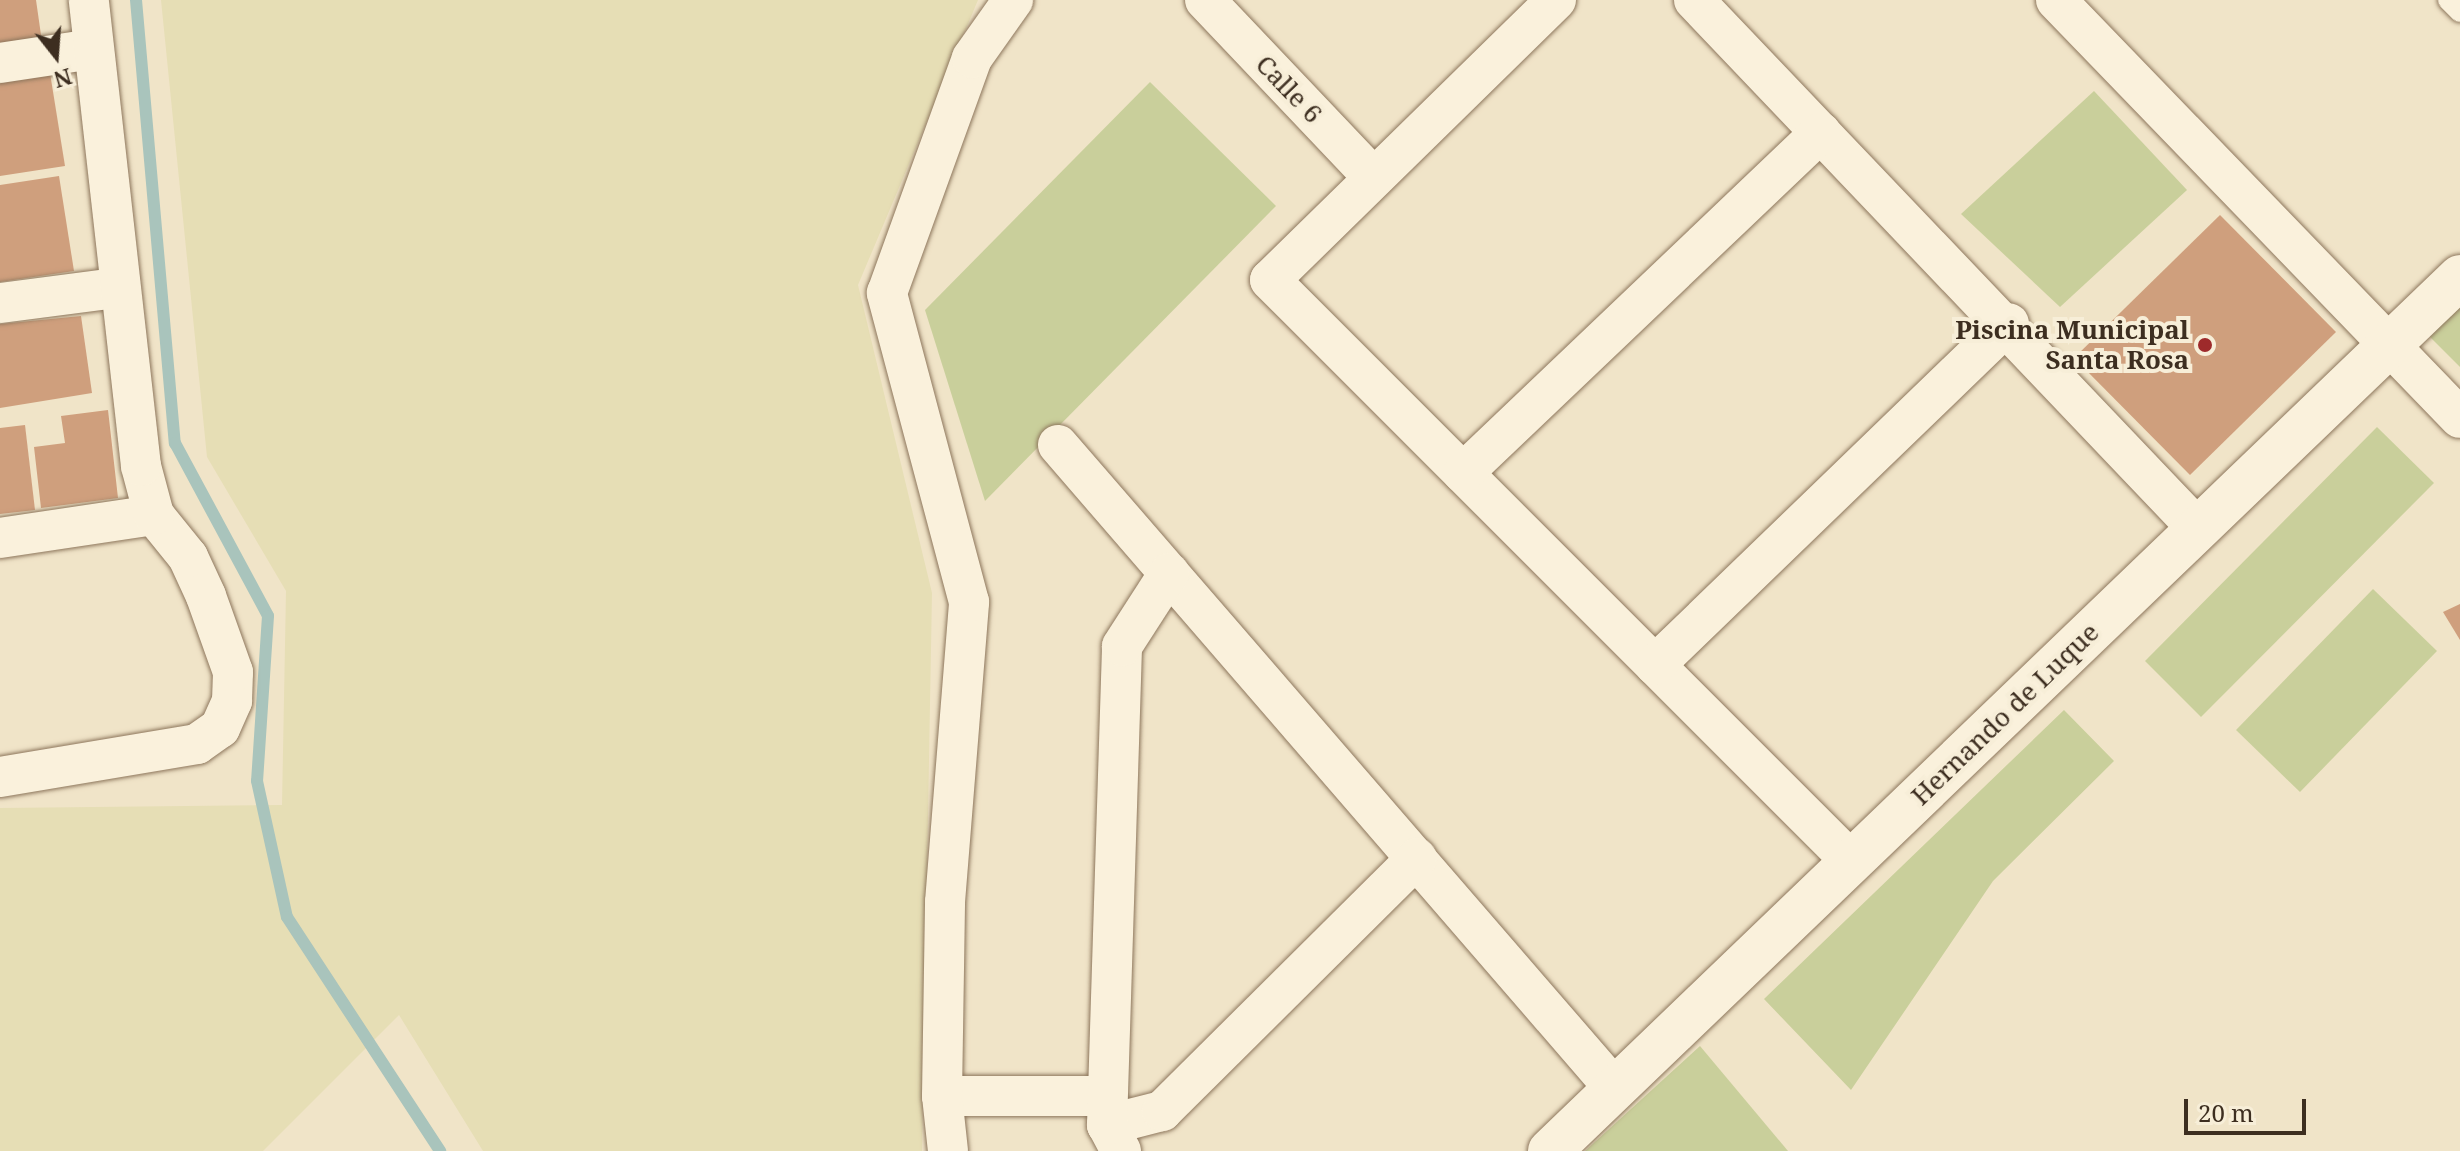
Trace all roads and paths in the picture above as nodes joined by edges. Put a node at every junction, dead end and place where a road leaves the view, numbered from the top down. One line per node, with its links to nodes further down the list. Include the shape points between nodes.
1 (89, 0): 9 (street)
2 (1013, 0): 30 (street, via 972,58 887,293 969,602 945,902)
3 (1205, 0): 12 (street, Calle 6)
4 (1556, 0): 12 (street)
5 (1694, 0): 11 (street)
6 (2448, 0): 8 (lane)
7 (2074, 6): 17 (street)
8 (2460, 12)
9 (93, 49): 10 (street); 14 (street)
10 (0, 63)
11 (1821, 132): 16 (street); 20 (street)
12 (1374, 178): 20 (street, via 1270,280)
13 (2460, 277): 17 (street, Hernando de Luque)
14 (116, 288): 15 (street); 21 (street)
15 (0, 303)
16 (2009, 323): 22 (street); 25 (street)
17 (2389, 345): 18 (street); 22 (street, Hernando de Luque)
18 (2460, 418)
19 (1058, 445): 24 (street)
20 (1463, 473): 25 (street)
21 (154, 515): 23 (street); 26 (street, via 188,557 233,672 220,728 170,752)
22 (2198, 529): 28 (street, Hernando de Luque)
23 (0, 538)
24 (1169, 573): 27 (street); 31 (street, via 1122,646)
25 (1655, 665): 28 (street)
26 (0, 777)
27 (1417, 858): 29 (street); 31 (street, via 1162,1111)
28 (1852, 862): 29 (street, Hernando de Luque)
29 (1615, 1089): 33 (street, Hernando de Luque)
30 (942, 1096): 31 (street); 32 (street)
31 (1112, 1124)
32 (948, 1151)
33 (1550, 1151)

